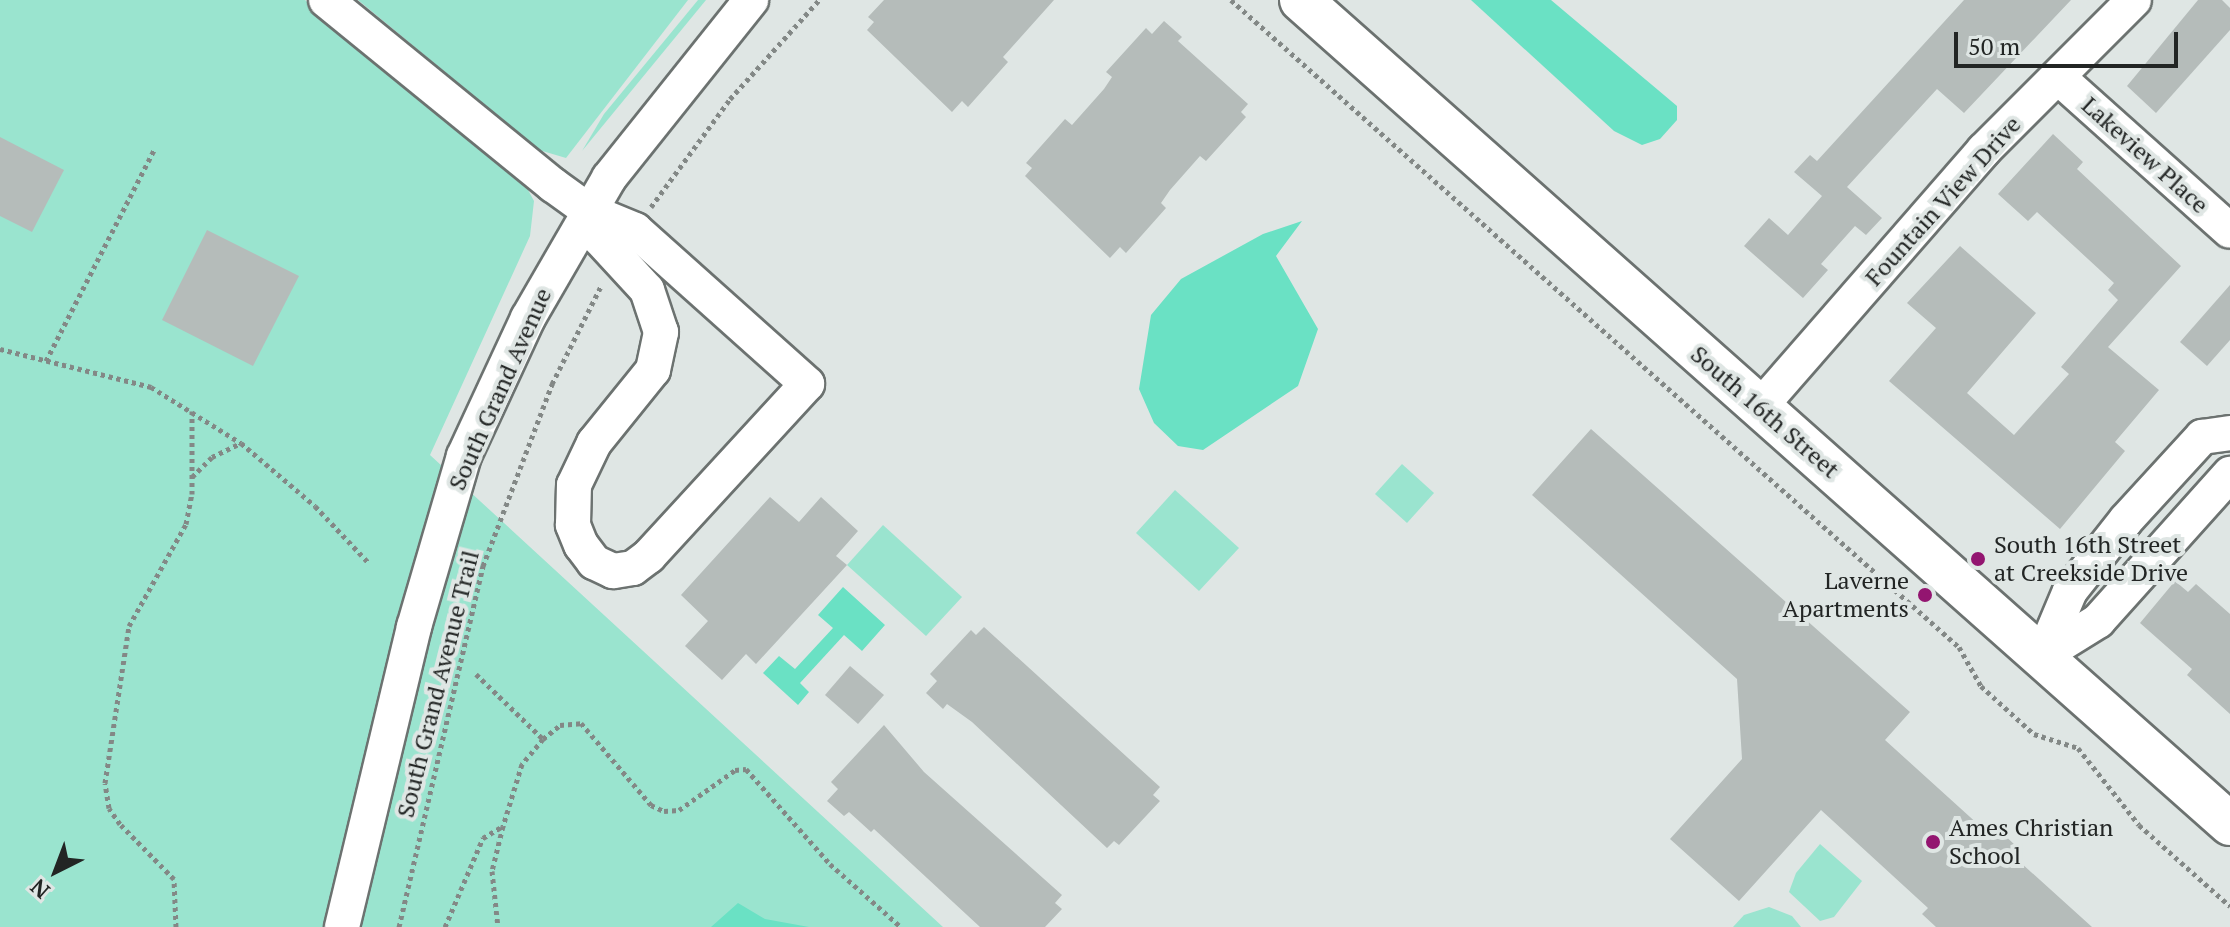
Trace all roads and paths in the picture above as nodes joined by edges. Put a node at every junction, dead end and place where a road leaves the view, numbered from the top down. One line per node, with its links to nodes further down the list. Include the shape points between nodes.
1 (326, 0): 9 (street)
2 (751, 0): 9 (street, South Grand Avenue, via 655,115)
3 (819, 0): 10 (path, via 722,109)
4 (1231, 0): 29 (path, via 1959,647 1981,686 2034,734 2078,748 2139,825)
5 (1301, 0): 15 (main road, South 16th Street)
6 (2134, 0): 7 (street, Fountain View Drive)
7 (2059, 78): 11 (street, Lakeview Place); 15 (street, Fountain View Drive, via 1984,150)
8 (154, 150): 14 (path)
9 (589, 211): 9 (street, via 599,238 647,290 661,332 653,370 594,443 574,485 573,525 581,545 594,562 613,571 633,568 649,556 807,384 635,230); 31 (street, South Grand Avenue, via 528,318 464,456 414,627)
10 (646, 214)
11 (2230, 231)
12 (604, 280): 32 (path, South Grand Avenue Trail, via 552,384 483,566)
13 (0, 349): 14 (path)
14 (46, 361): 16 (path, via 151,387)
15 (1759, 408): 24 (main road, South 16th Street)
16 (192, 411): 18 (path); 20 (path)
17 (2230, 433): 21 (street, via 2202,437)
18 (241, 443): 20 (path, via 212,457); 23 (path, via 315,506)
19 (2230, 474): 22 (street)
20 (192, 477): 30 (path, via 186,524 129,626 105,783 109,808 120,824 174,879)
21 (2126, 520): 22 (street); 24 (street, via 2070,591)
22 (2160, 552): 24 (street, via 2098,621)
23 (368, 562)
24 (2043, 655): 27 (main road, South 16th Street)
25 (476, 674): 26 (path)
26 (543, 739): 28 (path, via 522,764); 35 (path, via 560,725 581,723 651,805 664,811 679,810 735,770 746,769 830,864)
27 (2230, 824)
28 (503, 826): 33 (path, via 483,838); 34 (path, via 492,871)
29 (2230, 906)
30 (176, 927)
31 (342, 927)
32 (399, 927)
33 (445, 927)
34 (498, 927)
35 (901, 927)

